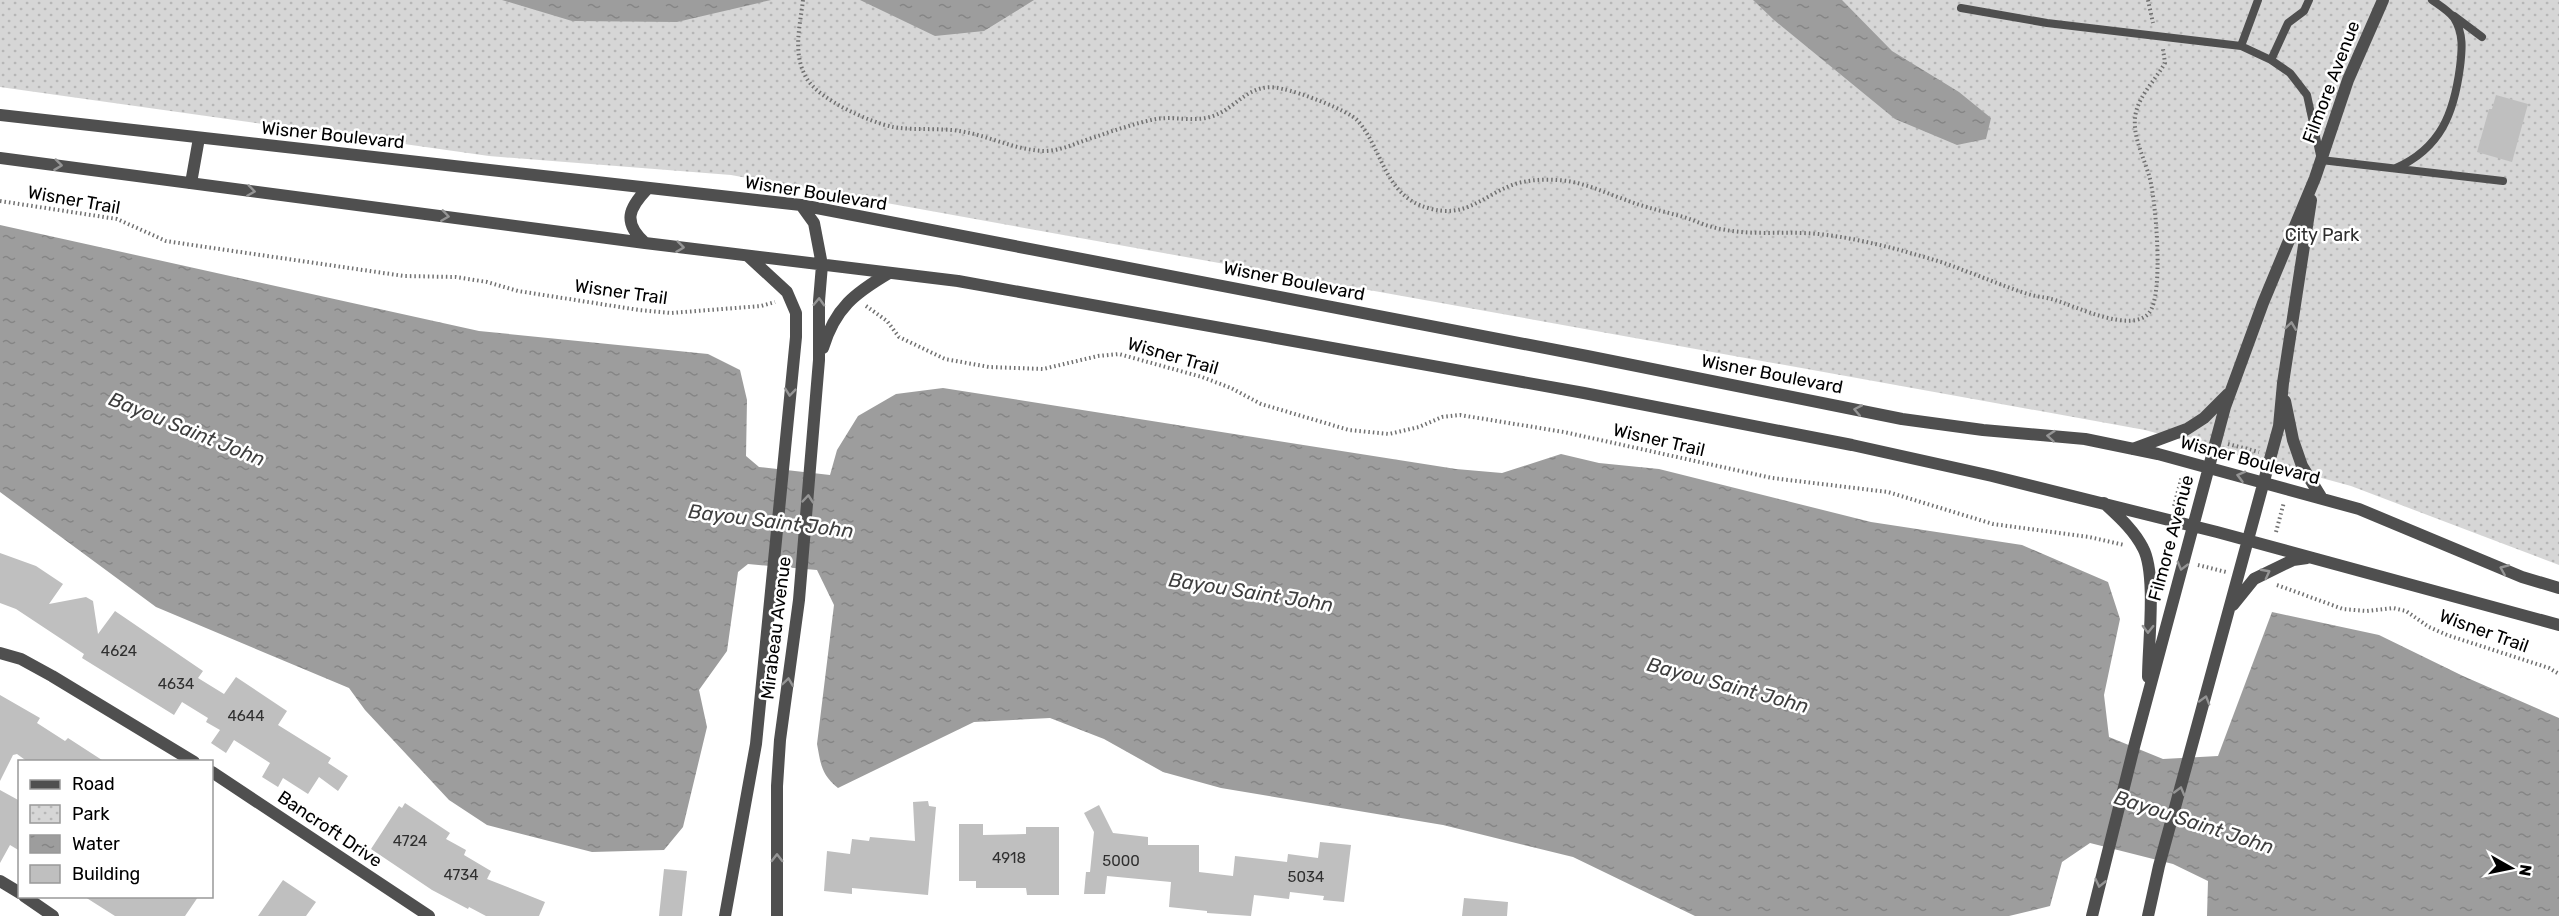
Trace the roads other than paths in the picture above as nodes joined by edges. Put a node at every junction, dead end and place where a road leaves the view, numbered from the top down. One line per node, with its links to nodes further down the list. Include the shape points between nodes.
1 (2258, 0): 8 (lane)
2 (2309, 0): 9 (lane, via 2304,11 2288,23)
3 (2384, 0): 13 (street, Filmore Avenue, via 2349,80)
4 (2432, 0): 6 (lane)
5 (1961, 8): 8 (lane, via 2047,23)
6 (2453, 15): 7 (lane); 14 (lane, via 2462,46 2451,112 2432,144)
7 (2482, 37)
8 (2241, 46): 9 (lane)
9 (2271, 60): 13 (lane, via 2290,73 2307,95)
10 (0, 115): 11 (street, Wisner Boulevard)
11 (199, 138): 17 (street); 18 (street, Wisner Boulevard)
12 (0, 158): 17 (street, one-way to 17)
13 (2321, 160): 14 (lane); 15 (street, Filmore Avenue)
14 (2395, 169): 16 (lane)
15 (2315, 178): 25 (street, Filmore Avenue); 26 (street, Filmore Avenue, one-way to 15)
16 (2503, 180)
17 (191, 183): 20 (street, one-way to 20)
18 (647, 189): 19 (street, Wisner Boulevard); 20 (street, via 633,204 631,214 631,225)
19 (801, 205): 22 (street, Mirabeau Avenue, via 814,223); 27 (street, Wisner Boulevard, one-way to 19, via 2085,439 1902,419)
20 (645, 243): 21 (street, one-way to 21)
21 (747, 255): 22 (street); 47 (street, Mirabeau Avenue, one-way to 47, via 787,292 796,313 796,337 756,744)
22 (822, 265): 23 (street); 24 (street, Mirabeau Avenue, one-way to 22)
23 (889, 273): 24 (street, via 846,303 829,327); 31 (street, via 957,281 1584,393 1852,445)
24 (819, 360): 48 (street, Mirabeau Avenue, one-way to 24, via 778,774 799,600)
25 (2230, 390): 27 (street, via 2193,426); 28 (street, Filmore Avenue)
26 (2282, 391): 29 (street, Filmore Avenue, via 2279,426); 30 (street, via 2302,466)
27 (2133, 449): 28 (street, Wisner Boulevard)
28 (2209, 467): 29 (street, Wisner Boulevard, one-way to 28); 32 (street, Filmore Avenue)
29 (2264, 482): 30 (street, Wisner Boulevard); 33 (street, Filmore Avenue)
30 (2321, 497): 35 (street, Wisner Boulevard, one-way to 30)
31 (2103, 502): 32 (street); 39 (street, one-way to 39, via 2129,527 2145,550 2150,584)
32 (2194, 526): 33 (street); 39 (street, Filmore Avenue, one-way to 39)
33 (2249, 541): 34 (street); 36 (street, Filmore Avenue)
34 (2314, 558): 36 (street, one-way to 34, via 2254,579 2293,560); 37 (street)
35 (2559, 588)
36 (2231, 608): 50 (street, Filmore Avenue, one-way to 36)
37 (2559, 625)
38 (0, 653): 40 (street, via 21,659 52,676)
39 (2147, 699): 49 (street, Filmore Avenue, one-way to 49)
40 (191, 760)
41 (213, 773): 46 (street, Bancroft Drive)
42 (0, 881): 43 (street)
43 (18, 892)
44 (26, 898): 45 (street)
45 (53, 916)
46 (429, 916)
47 (725, 916)
48 (777, 916)
49 (2092, 916)
50 (2148, 916)

